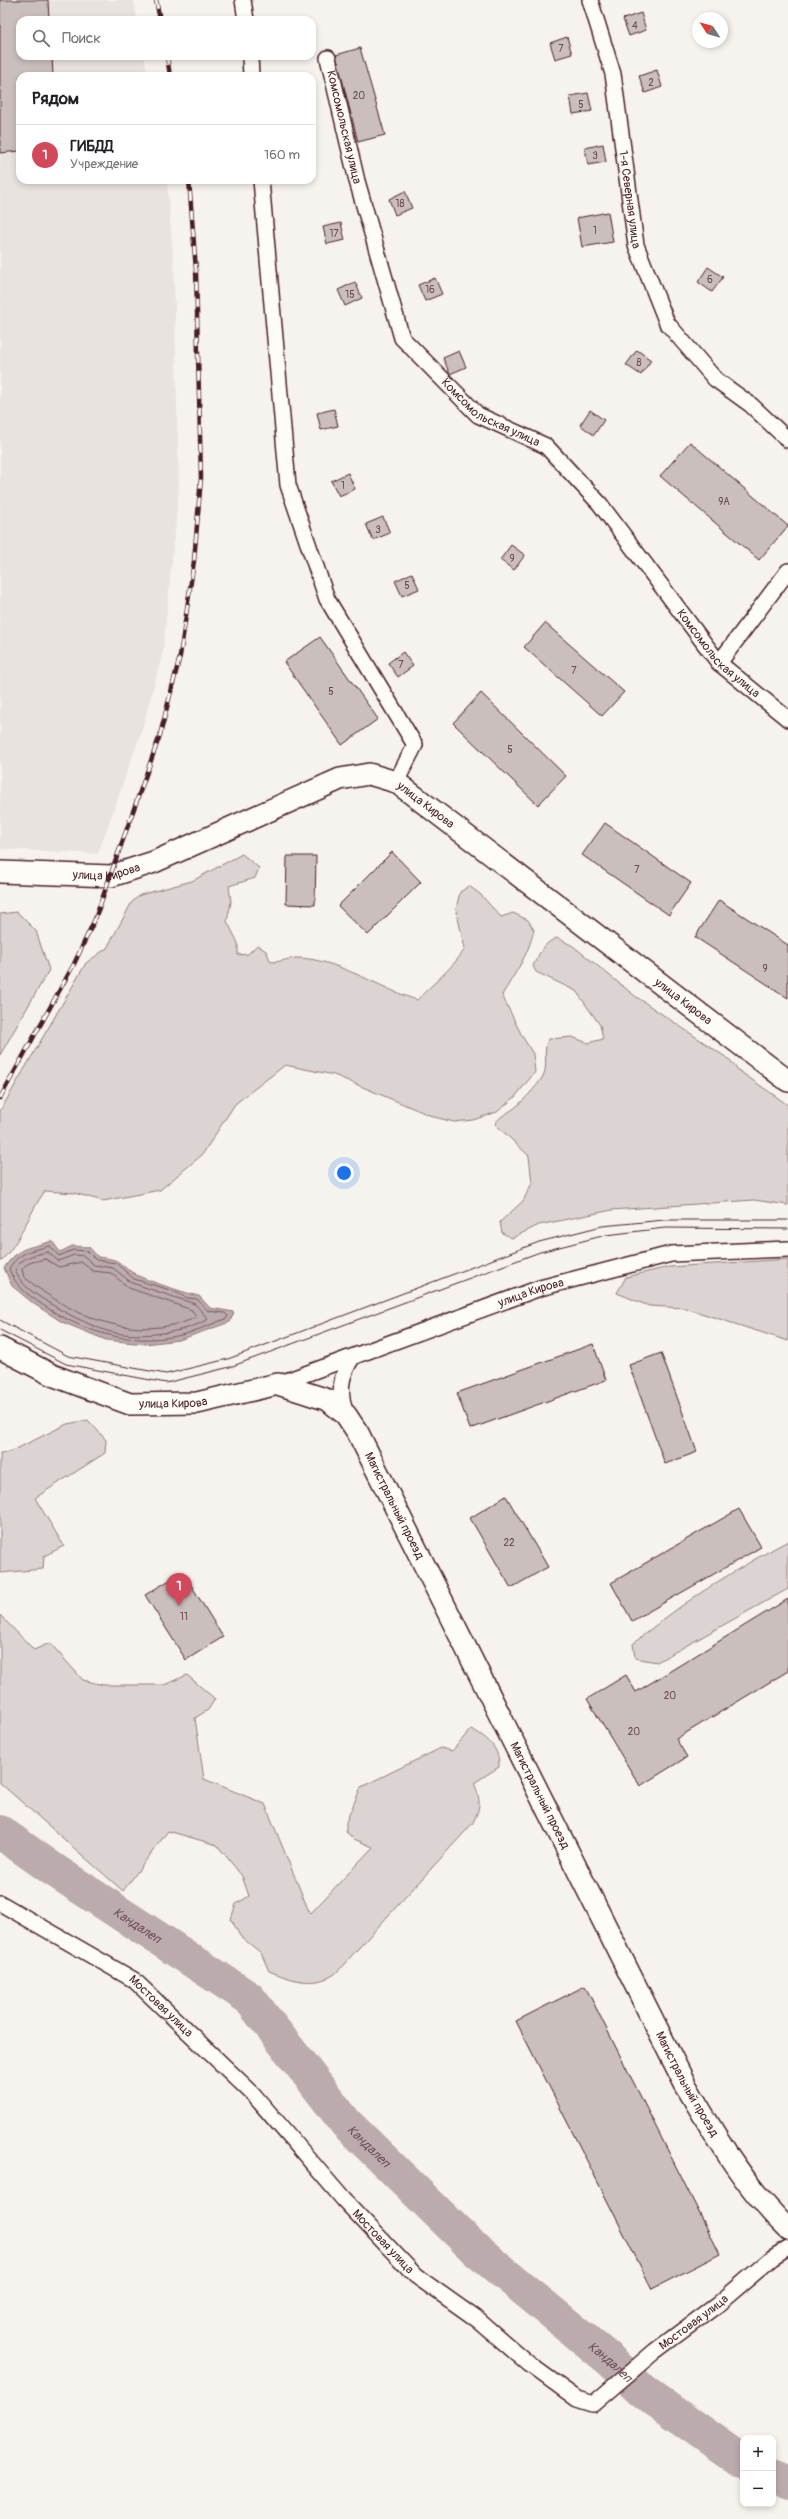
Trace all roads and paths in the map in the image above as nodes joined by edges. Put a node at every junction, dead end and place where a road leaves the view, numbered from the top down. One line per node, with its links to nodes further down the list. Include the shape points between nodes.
1 (243, 0): 3 (street)
2 (590, 0): 8 (street, 1-я Северная улица, via 613,74 636,245 667,323 715,379 751,405)
3 (245, 16)
4 (328, 58): 10 (street, Комсомольская улица, via 357,181 402,338 478,415 546,446 600,504)
5 (250, 60): 6 (street)
6 (251, 72)
7 (261, 184): 12 (street, via 288,485 327,599 415,745)
8 (788, 440)
9 (788, 570): 10 (street)
10 (719, 663): 11 (street, Комсомольская улица)
11 (788, 719)
12 (396, 782): 13 (main road, улица Кирова, via 369,774 340,779 154,862 111,876); 14 (main road, улица Кирова)
13 (0, 872)
14 (788, 1081)
15 (788, 1248): 17 (street, улица Кирова, via 670,1254 540,1288)
16 (0, 1348): 18 (main road, улица Кирова, via 52,1375 130,1404 197,1403)
17 (352, 1358): 18 (street, улица Кирова); 19 (street, via 345,1368 340,1384 340,1396)
18 (278, 1384): 19 (main road, Магистральный проезд, via 328,1400)
19 (346, 1415): 21 (main road, Магистральный проезд, via 365,1446 685,2084 724,2150 768,2210)
20 (0, 1903): 22 (street, Мостовая улица, via 134,1980 253,2094 344,2200 416,2276 478,2320 529,2364 577,2399 593,2404 772,2258)
21 (788, 2229)
22 (788, 2248)

